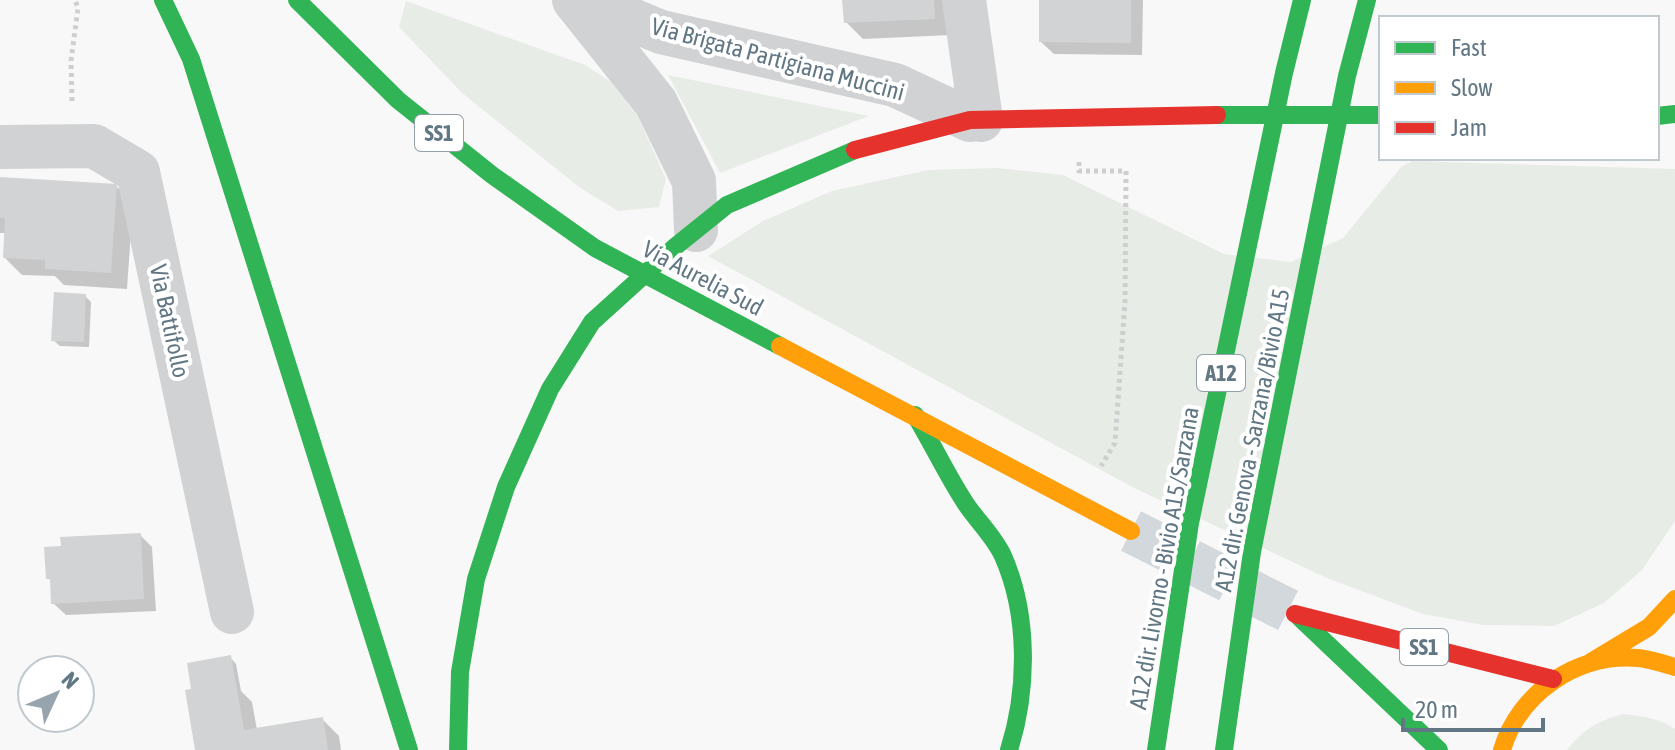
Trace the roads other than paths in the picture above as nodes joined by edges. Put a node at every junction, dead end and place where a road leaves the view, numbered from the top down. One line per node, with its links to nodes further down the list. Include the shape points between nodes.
1 (163, 0): 20 (main road, via 191,59)
2 (297, 0): 12 (main road, Via Aurelia Sud / SS1, via 398,100 595,248)
3 (574, 0): 11 (street, Via Brigata Partigiana Muccini, via 656,103 694,181)
4 (584, 0): 9 (street, Via Brigata Partigiana Muccini, via 661,32 895,85)
5 (964, 0): 9 (street)
6 (1302, 0): 24 (main road, A12 dir. Livorno - Bivio A15/Sarzana / A12, via 1190,523)
7 (1367, 0): 25 (main road, A12 dir. Genova - Sarzana/Bivio A15, via 1252,552)
8 (1379, 115): 9 (main road)
9 (976, 120): 11 (main road, via 848,152 727,205)
10 (0, 147): 15 (street, Via Battifollo, via 94,146 138,172)
11 (696, 230): 19 (main road, via 592,322 550,389 506,487 476,579 460,672)
12 (915, 415): 13 (main road, Via Aurelia Sud / SS1); 23 (main road, via 1003,556 1018,614 1024,668)
13 (1131, 531)
14 (1675, 599): 16 (main road, via 1649,627)
15 (232, 612)
16 (1591, 662): 17 (main road, via 1633,658); 18 (main road)
17 (1675, 667)
18 (1553, 679): 26 (main road, SS1, via 1295,614); 27 (main road, via 1523,706)
19 (460, 711): 21 (main road); 22 (main road)
20 (409, 750)
21 (458, 750)
22 (474, 750)
23 (1009, 750)
24 (1156, 750)
25 (1224, 750)
26 (1439, 750)
27 (1502, 750)

